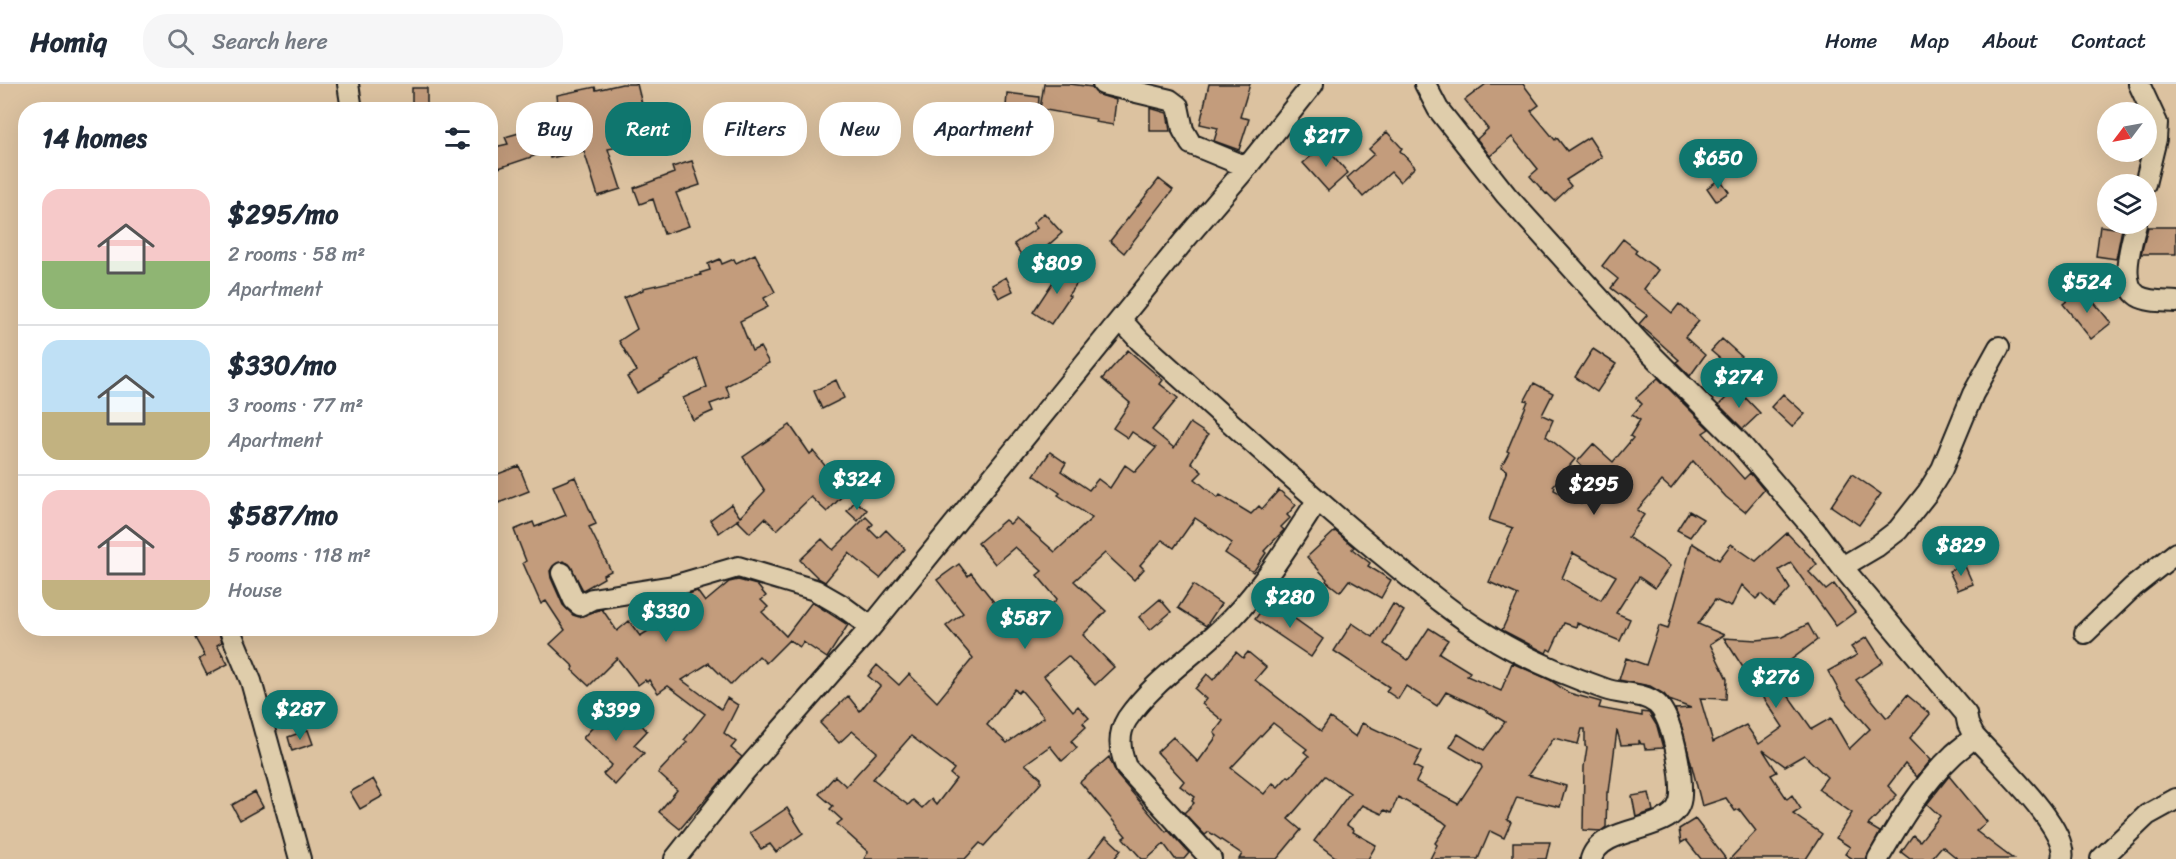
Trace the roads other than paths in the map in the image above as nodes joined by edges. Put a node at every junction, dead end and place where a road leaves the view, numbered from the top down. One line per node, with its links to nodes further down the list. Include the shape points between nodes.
1 (348, 84): 6 (street)
2 (1103, 84): 7 (street, via 1170,100 1178,106 1183,130 1191,144)
3 (1313, 84): 7 (street)
4 (1425, 84): 15 (street, via 1438,109 1506,195 1639,342 1739,442)
5 (2139, 84): 8 (street, via 2157,123)
6 (351, 102)
7 (1247, 167): 11 (street)
8 (2147, 174)
9 (2134, 234): 10 (street, via 2127,268 2132,289 2139,297)
10 (2176, 302)
11 (1121, 320): 13 (street); 17 (street)
12 (1999, 347): 15 (street, via 1928,492 1898,530)
13 (1317, 501): 24 (street, via 1272,571 1233,617 1155,687 1126,720 1120,737 1126,767); 25 (street, via 1450,610 1488,636 1608,691 1652,700 1659,706 1679,769 1678,806 1662,820 1603,842)
14 (2176, 553): 18 (street)
15 (1842, 567): 20 (street, via 1953,696 1966,714)
16 (562, 573): 17 (street, via 580,605 592,599 673,586 738,567 815,590)
17 (871, 627): 23 (street, via 738,779)
18 (2085, 633)
19 (232, 636): 22 (street, via 251,681)
20 (1974, 736): 26 (street, via 1927,785); 27 (street, via 2049,820 2064,850)
21 (2176, 799): 28 (street, via 2147,815)
22 (300, 859)
23 (675, 859)
24 (1211, 859)
25 (1591, 859)
26 (1878, 859)
27 (2064, 859)
28 (2101, 859)

